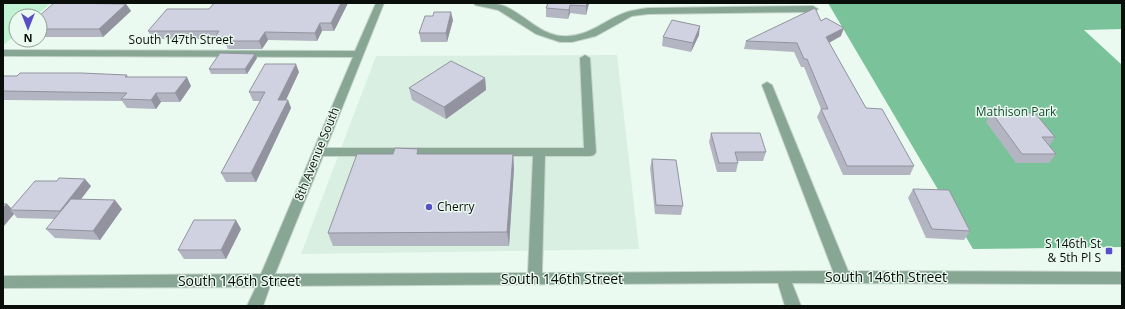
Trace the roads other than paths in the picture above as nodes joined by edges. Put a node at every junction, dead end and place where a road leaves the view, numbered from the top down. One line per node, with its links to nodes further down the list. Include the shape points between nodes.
1 (380, 3): 5 (street, 8th Avenue South)
2 (478, 3): 3 (street, via 501,8 548,36 572,39 593,34 629,14 648,11)
3 (813, 9)
4 (3, 53): 5 (street, South 147th Street)
5 (359, 54): 8 (street, 8th Avenue South)
6 (585, 58): 9 (street, via 590,152)
7 (767, 85): 10 (street)
8 (318, 152): 9 (street); 14 (street, 8th Avenue South)
9 (539, 152): 13 (street)
10 (843, 277): 11 (street, South 146th Street); 12 (street, South 146th Street)
11 (783, 278): 13 (street, South 146th Street); 17 (street)
12 (1122, 278)
13 (535, 279): 14 (street, South 146th Street)
14 (265, 281): 15 (street, South 146th Street); 16 (street, 8th Avenue South)
15 (3, 282)
16 (255, 306)
17 (793, 306)

